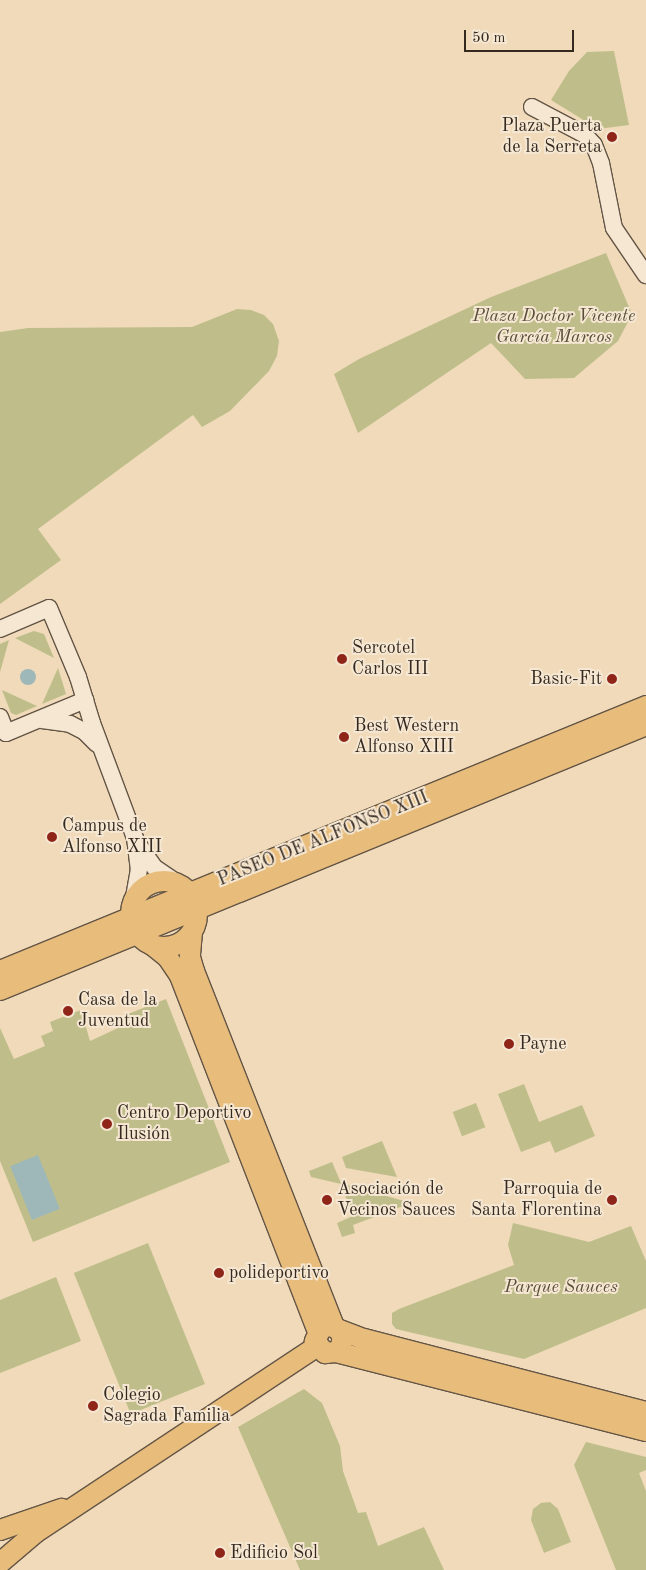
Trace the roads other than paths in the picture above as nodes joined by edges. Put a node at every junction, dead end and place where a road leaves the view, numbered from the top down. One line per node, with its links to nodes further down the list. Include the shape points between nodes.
1 (532, 107): 2 (street, via 584,135 594,145 601,162 614,228)
2 (646, 275)
3 (0, 629): 4 (street, via 49,608)
4 (85, 700): 7 (street); 9 (street)
5 (646, 706): 11 (main road, PASEO DE ALFONSO XIII)
6 (0, 717): 7 (street, via 6,733)
7 (32, 722): 9 (street, via 56,721 76,726 91,736)
8 (646, 726): 11 (main road, PASEO DE ALFONSO XIII)
9 (104, 754): 10 (street)
10 (135, 838): 11 (street, via 152,864); 12 (street, via 139,879)
11 (189, 896): 12 (main road, PASEO DE ALFONSO XIII); 12 (main road, via 166,881 149,884); 13 (main road)
12 (138, 925): 13 (main road, via 173,946); 14 (main road, PASEO DE ALFONSO XIII); 15 (main road, PASEO DE ALFONSO XIII); 17 (main road, via 180,976)
13 (192, 932): 16 (main road, via 190,957 194,971)
14 (0, 971)
15 (0, 990)
16 (324, 1305): 17 (main road); 18 (main road)
17 (327, 1333): 18 (main road); 20 (main road, via 325,1353 336,1352); 21 (main road)
18 (364, 1340): 19 (main road)
19 (646, 1412)
20 (646, 1431)
21 (82, 1502): 22 (main road); 23 (main road, via 18,1545)
22 (0, 1530)
23 (0, 1563)

